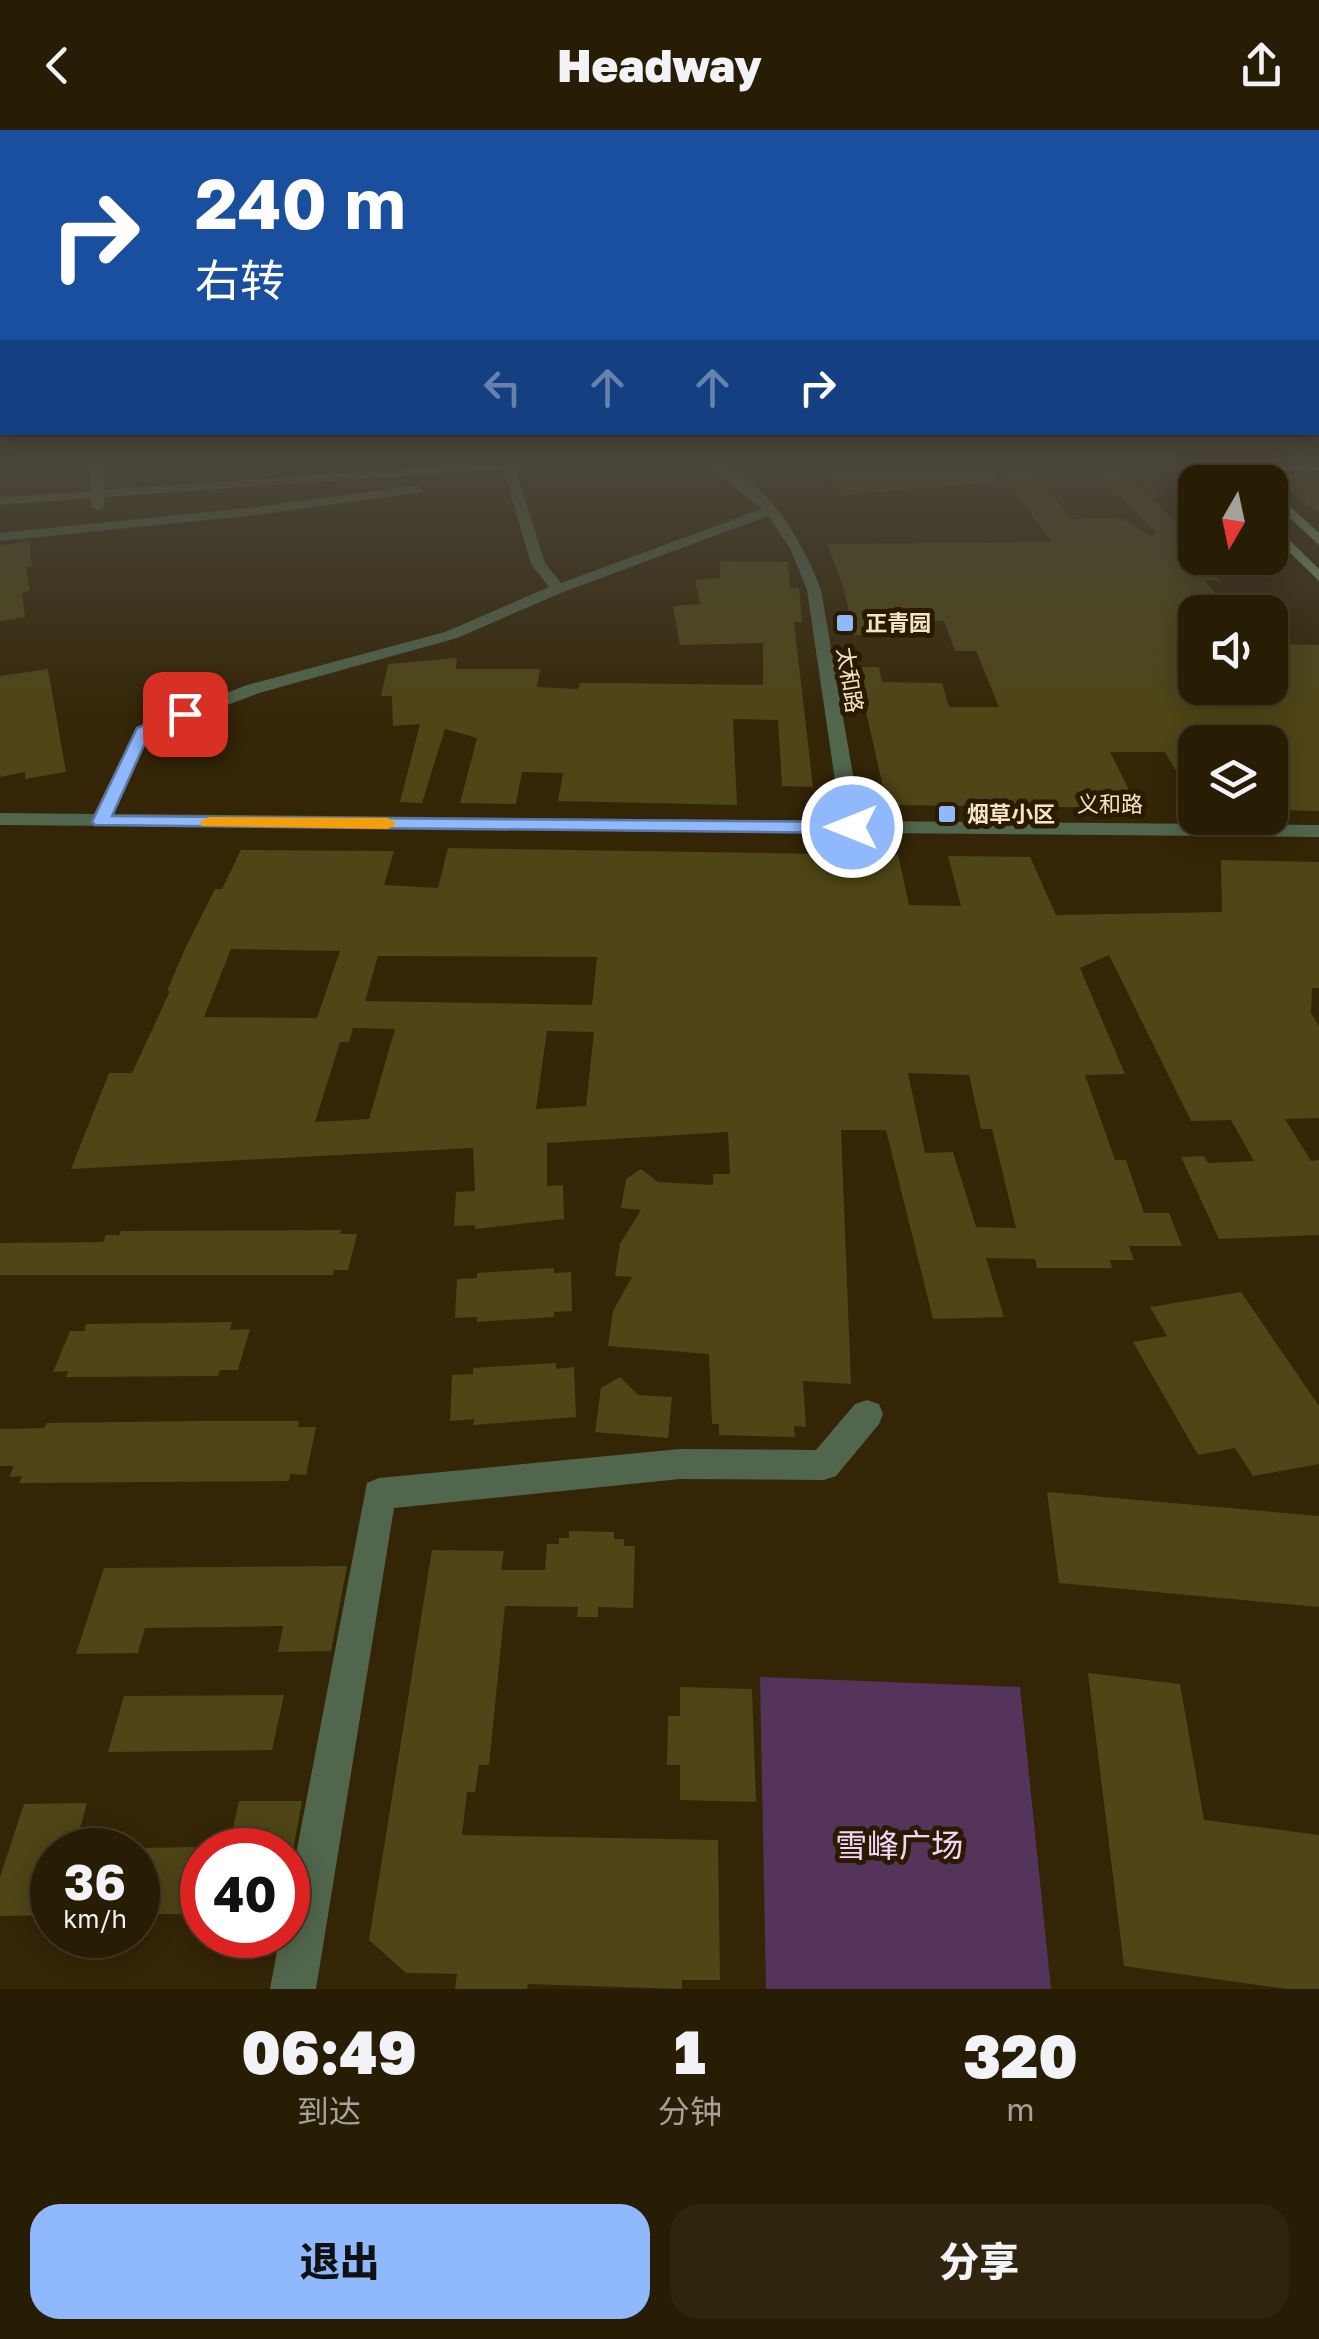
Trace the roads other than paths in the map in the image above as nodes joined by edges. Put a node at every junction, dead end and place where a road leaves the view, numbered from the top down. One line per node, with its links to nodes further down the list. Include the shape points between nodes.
1 (534, 550): 6 (street)
2 (666, 550): 6 (street)
3 (798, 550): 9 (street, 太和路, via 814,590)
4 (1293, 550): 5 (main road)
5 (1319, 577)
6 (558, 590): 8 (street, via 451,636 252,690 143,731)
7 (0, 819): 8 (street, 义和路)
8 (101, 822): 9 (street, 义和路)
9 (852, 827): 10 (street, 义和路)
10 (1319, 831)
11 (867, 1414): 12 (street, via 824,1464 680,1464 379,1494)
12 (293, 1989)

